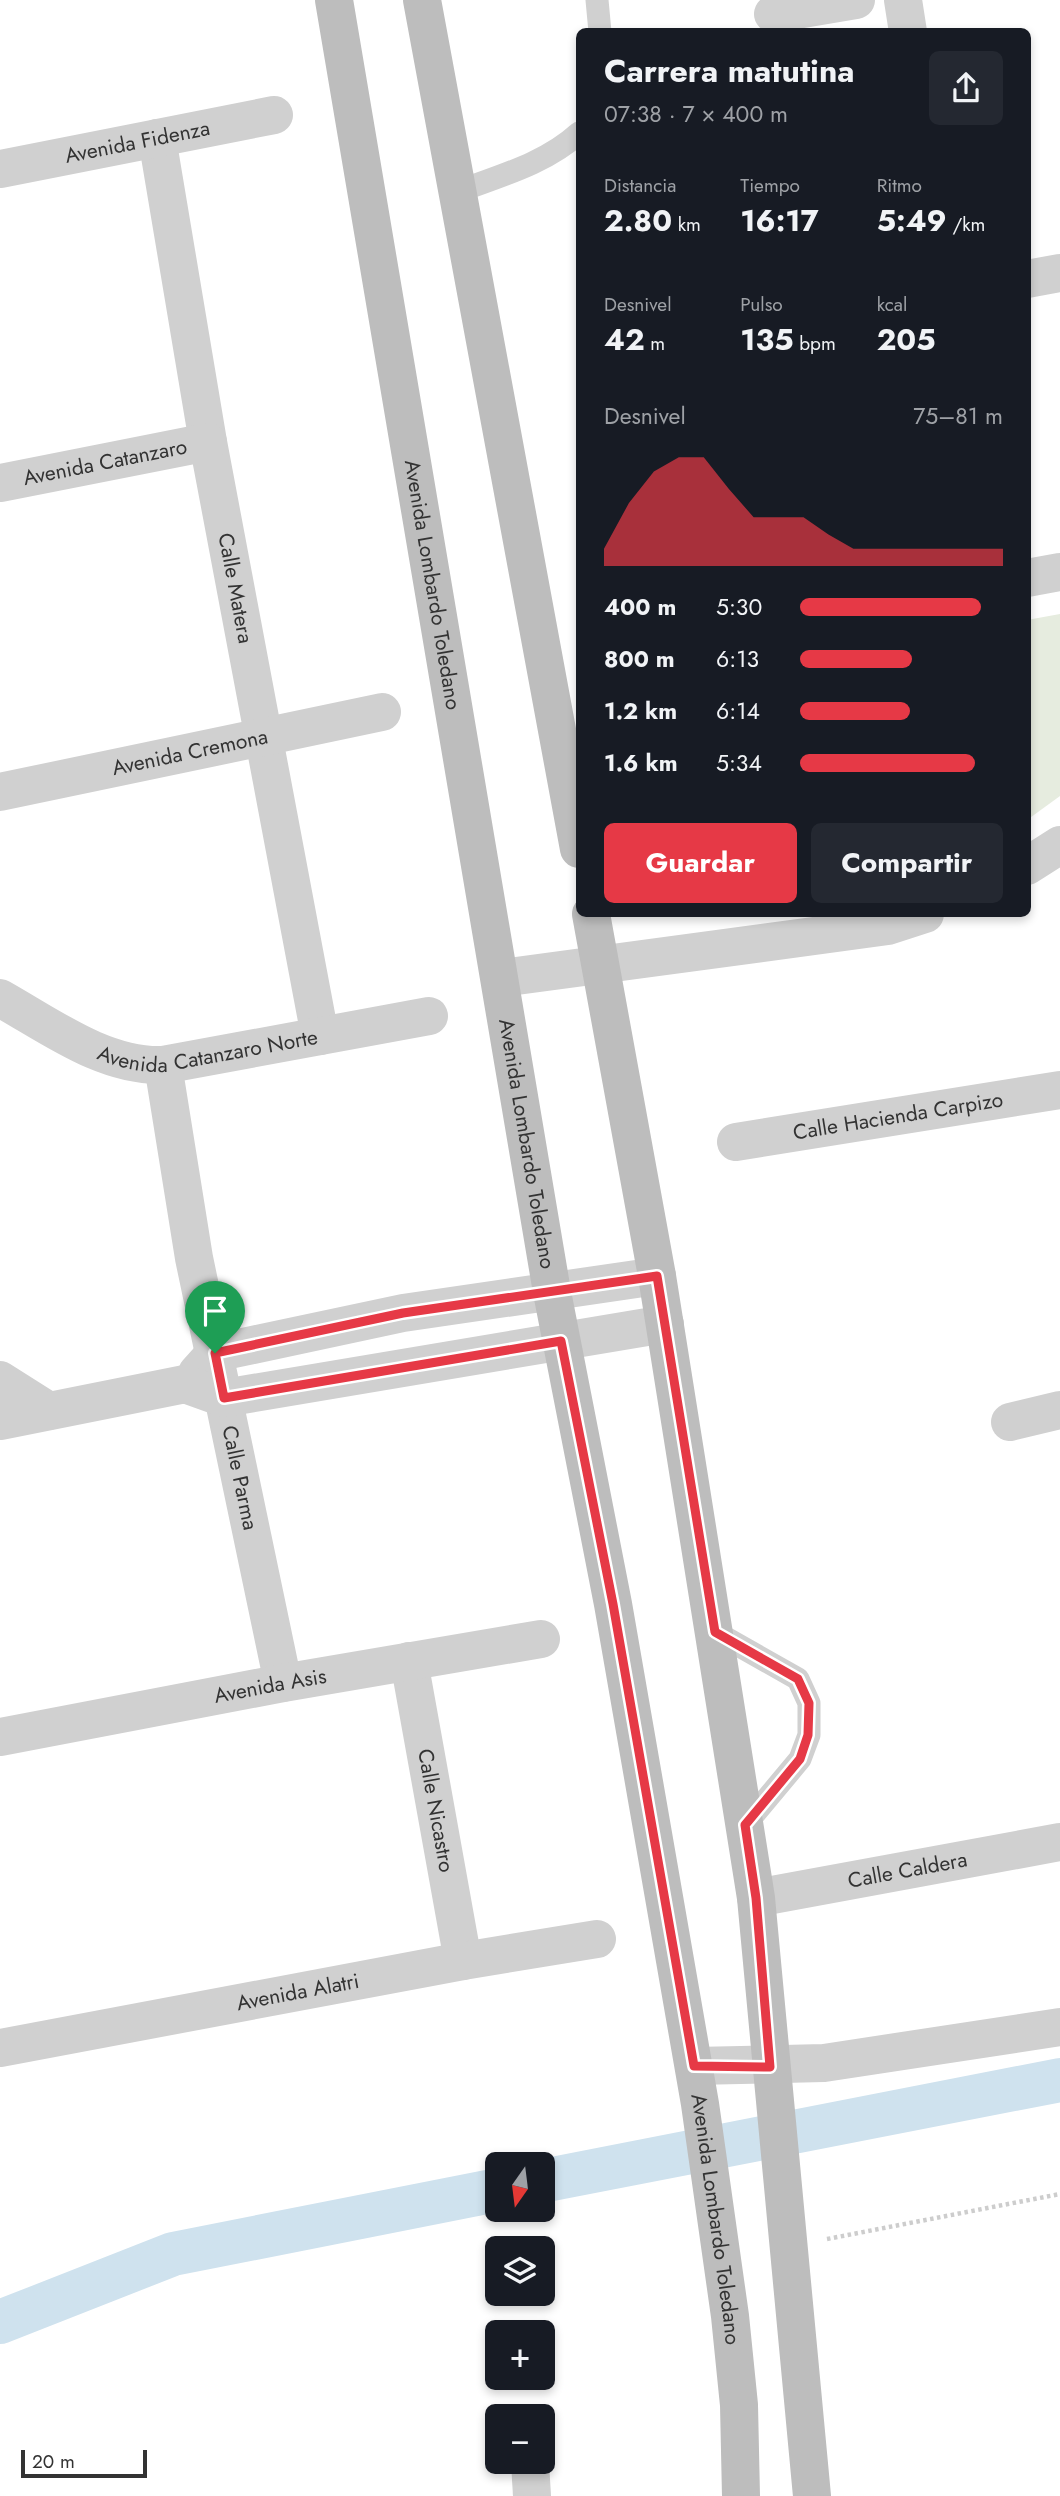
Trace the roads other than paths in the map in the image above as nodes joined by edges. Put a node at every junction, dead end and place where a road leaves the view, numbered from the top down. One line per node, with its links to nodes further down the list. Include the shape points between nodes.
1 (334, 0): 29 (main road, Avenida Lombardo Toledano)
2 (422, 0): 13 (main road)
3 (597, 0): 7 (lane)
4 (856, 0): 6 (street)
5 (903, 0): 8 (street)
6 (773, 14)
7 (600, 28)
8 (907, 28)
9 (274, 115): 11 (street, Avenida Fidenza)
10 (576, 136): 13 (lane, via 529,165)
11 (158, 138): 12 (street, Avenida Fidenza); 16 (street, Calle Matera)
12 (0, 169)
13 (457, 192): 23 (main road)
14 (1060, 273): 15 (street)
15 (1031, 278)
16 (208, 442): 17 (street, Avenida Catanzaro); 21 (street, Calle Matera)
17 (0, 483)
18 (1060, 572): 19 (street)
19 (1031, 577)
20 (382, 712): 21 (street, Avenida Cremona)
21 (265, 736): 22 (street, Avenida Cremona); 32 (street, Calle Matera)
22 (0, 792)
23 (576, 833)
24 (1060, 845): 25 (street)
25 (1031, 863)
26 (592, 917): 28 (main road)
27 (916, 917): 28 (street, via 888,926)
28 (600, 964): 29 (street); 36 (main road)
29 (502, 978): 37 (main road, Avenida Lombardo Toledano)
30 (0, 998): 33 (street, Avenida Catanzaro Norte, via 104,1054 139,1066)
31 (429, 1016): 32 (street, Avenida Catanzaro Norte)
32 (320, 1036): 33 (street, Avenida Catanzaro Norte)
33 (163, 1065): 41 (street, Calle Parma, via 194,1258)
34 (1060, 1090): 35 (street, Calle Hacienda Carpizo)
35 (736, 1142)
36 (657, 1276): 37 (street); 39 (main road)
37 (552, 1292): 38 (street); 40 (main road, Avenida Lombardo Toledano)
38 (403, 1313): 41 (street); 42 (street)
39 (665, 1324): 40 (street); 50 (main road)
40 (561, 1341): 42 (street); 62 (main road, Avenida Lombardo Toledano, via 613,1604)
41 (215, 1353): 44 (street); 45 (street, Calle Parma)
42 (414, 1365): 45 (street)
43 (0, 1380): 47 (street)
44 (186, 1384): 45 (street); 47 (street)
45 (224, 1398): 53 (street, Calle Parma)
46 (1060, 1410): 49 (street)
47 (49, 1411): 48 (street)
48 (0, 1421)
49 (1010, 1422)
50 (715, 1632): 55 (main road); 55 (lane, via 798,1679 809,1703 808,1735 800,1759)
51 (541, 1639): 52 (street, Avenida Asis)
52 (409, 1661): 53 (street, Avenida Asis); 59 (street, Calle Nicastro)
53 (283, 1683): 54 (street, Avenida Asis)
54 (0, 1737)
55 (745, 1825): 57 (main road)
56 (1060, 1842): 57 (street, Calle Caldera)
57 (756, 1898): 63 (main road)
58 (597, 1939): 59 (street, Avenida Alatri)
59 (463, 1961): 61 (street, Avenida Alatri)
60 (1060, 2027): 63 (street, via 881,2056)
61 (0, 2048)
62 (694, 2066): 63 (street); 66 (main road, Avenida Lombardo Toledano, via 739,2405)
63 (772, 2082): 67 (main road)
64 (531, 2474): 65 (street)
65 (532, 2496)
66 (741, 2496)
67 (812, 2496)

